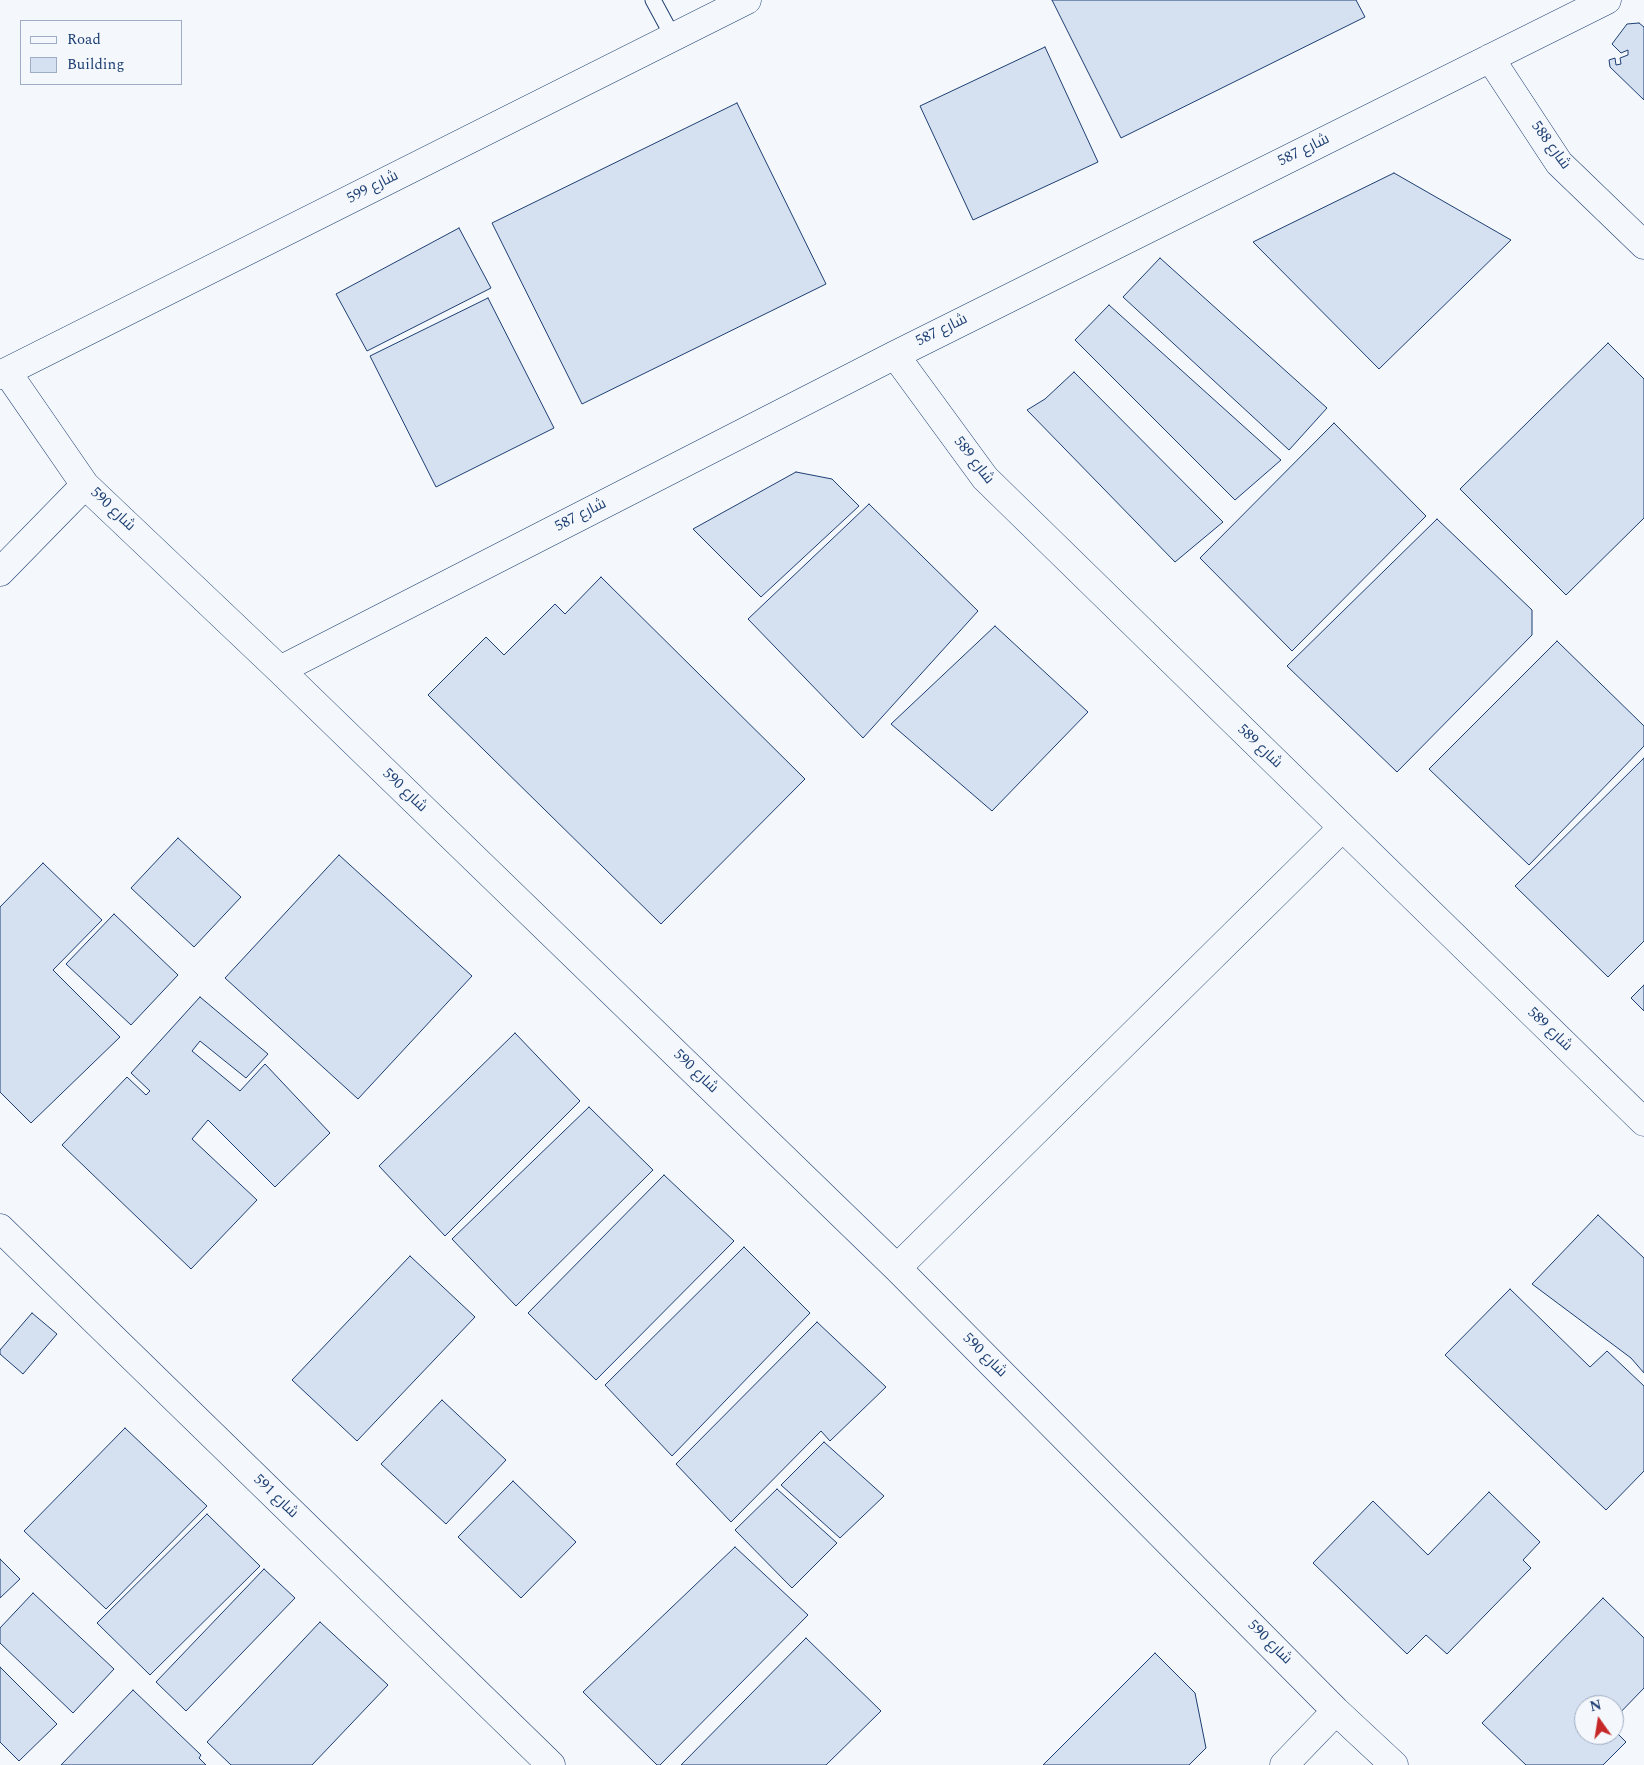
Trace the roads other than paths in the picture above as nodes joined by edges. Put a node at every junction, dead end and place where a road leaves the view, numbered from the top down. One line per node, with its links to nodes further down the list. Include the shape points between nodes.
1 (653, 0): 4 (lane)
2 (747, 0): 4 (street, شارع 599)
3 (1607, 0): 5 (street, شارع 587)
4 (673, 37): 8 (street, شارع 599)
5 (1490, 58): 6 (street, شارع 588, via 1559,163); 7 (street, شارع 587)
6 (1644, 244)
7 (894, 355): 11 (street, شارع 587); 12 (street, شارع 589, via 985,478)
8 (4, 374): 9 (street, شارع 590)
9 (85, 485): 10 (street); 11 (street, شارع 590)
10 (0, 572)
11 (280, 670): 15 (street, شارع 590)
12 (1342, 828): 13 (street, شارع 589); 15 (street)
13 (1644, 1122)
14 (0, 1228): 17 (street, شارع 591)
15 (897, 1268): 16 (street, شارع 590)
16 (1336, 1711): 18 (street); 19 (street, شارع 590)
17 (551, 1765)
18 (1284, 1765)
19 (1394, 1765)

